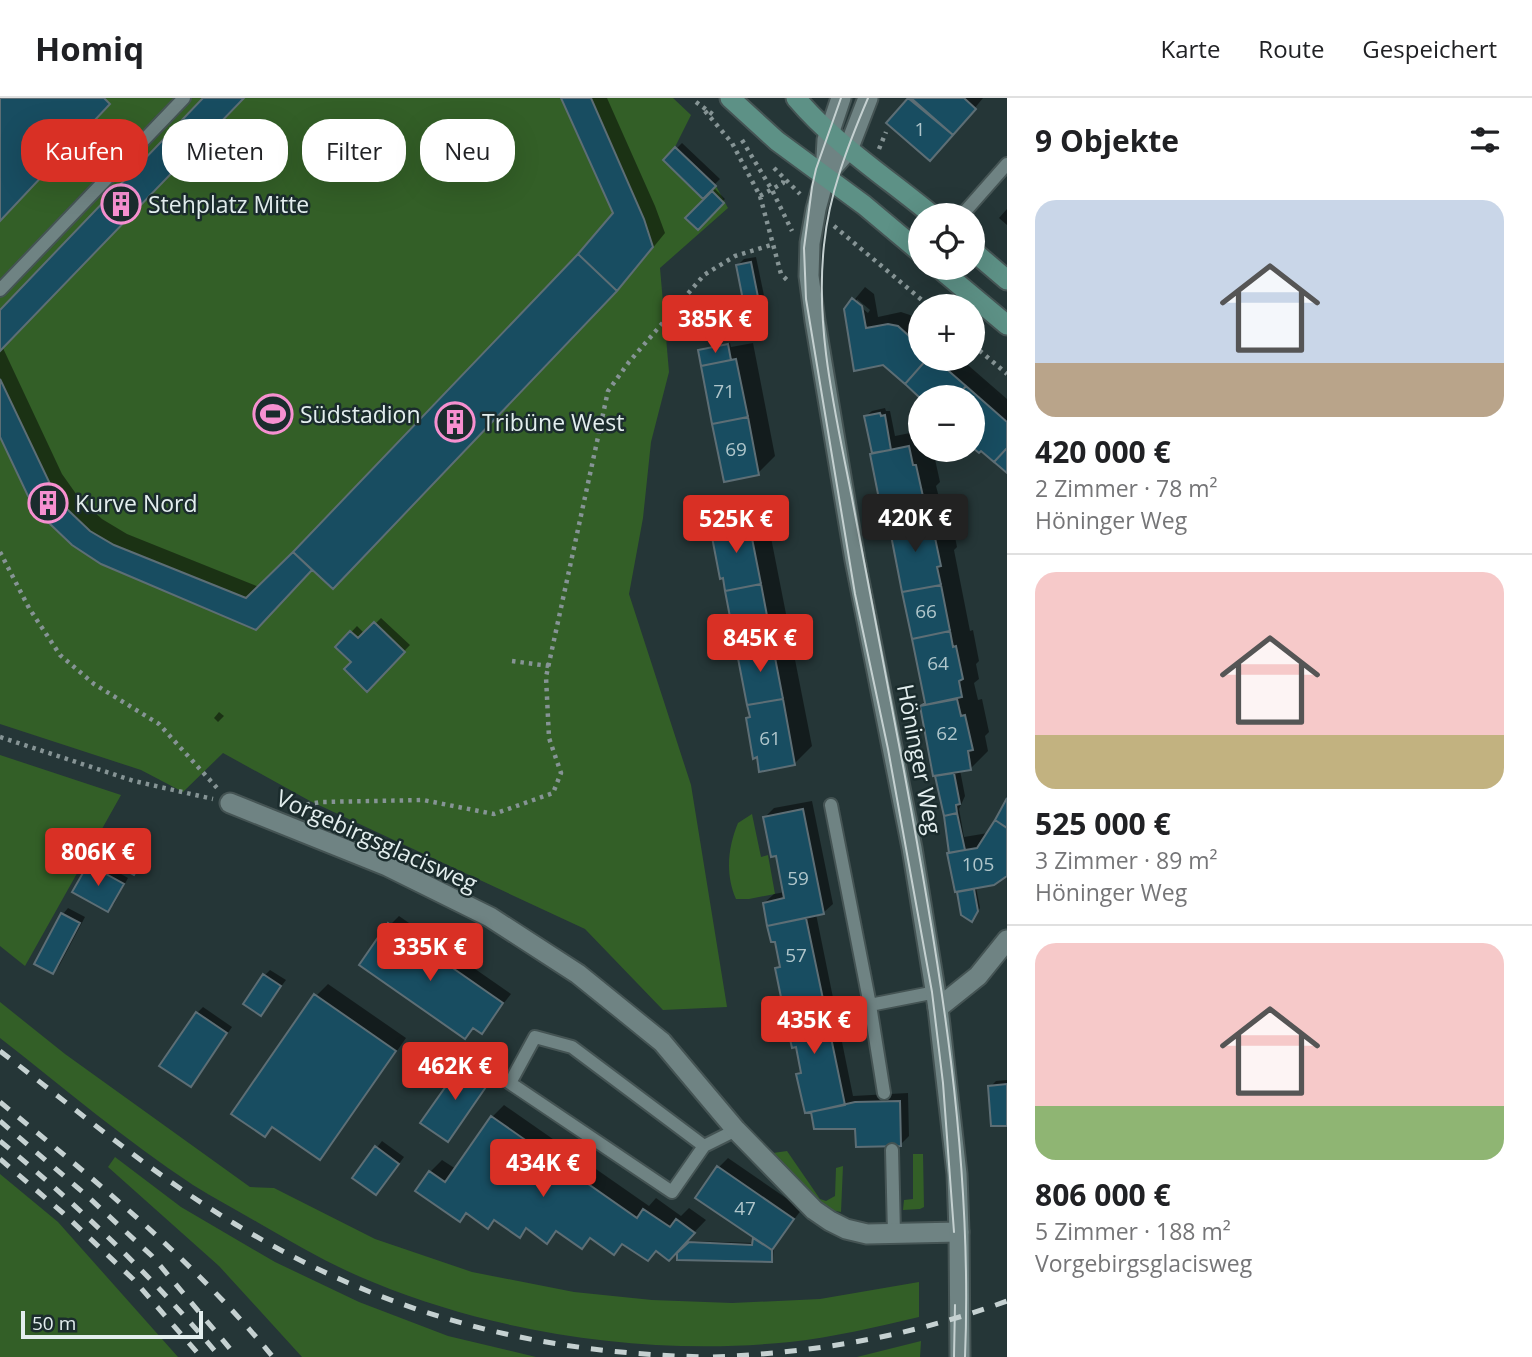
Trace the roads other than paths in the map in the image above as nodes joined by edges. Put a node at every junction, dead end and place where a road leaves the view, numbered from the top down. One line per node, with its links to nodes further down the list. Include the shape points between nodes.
1 (184, 98): 16 (lane)
2 (730, 98): 9 (main road)
3 (796, 98): 6 (main road)
4 (841, 98): 6 (street, Höninger Weg)
5 (868, 98): 7 (street, Höninger Weg)
6 (829, 132): 7 (main road); 9 (street, Höninger Weg)
7 (848, 150): 9 (street, Höninger Weg); 10 (main road)
8 (1007, 164): 11 (lane)
9 (825, 176): 12 (main road); 21 (street, Höninger Weg, via 810,243 814,321)
10 (918, 203)
11 (973, 203)
12 (908, 242)
13 (985, 261): 15 (main road)
14 (954, 280): 17 (main road)
15 (1007, 280)
16 (0, 290)
17 (1007, 324)
18 (230, 803): 24 (street, Vorgebirgsglacisweg, via 387,866 512,931 578,974 662,1042)
19 (831, 805): 22 (lane)
20 (1007, 940): 21 (street, via 978,976)
21 (937, 1000): 22 (lane); 27 (street, Höninger Weg, via 952,1116)
22 (870, 1005): 23 (lane)
23 (884, 1093)
24 (736, 1130): 25 (lane); 28 (street, Vorgebirgsglacisweg, via 830,1221 867,1234)
25 (704, 1146): 25 (lane, via 572,1047 535,1037 510,1083 672,1192)
26 (892, 1150): 28 (lane)
27 (959, 1232): 28 (street, Vorgebirgsglacisweg); 29 (street, Höninger Weg)
28 (894, 1234)
29 (960, 1357)

